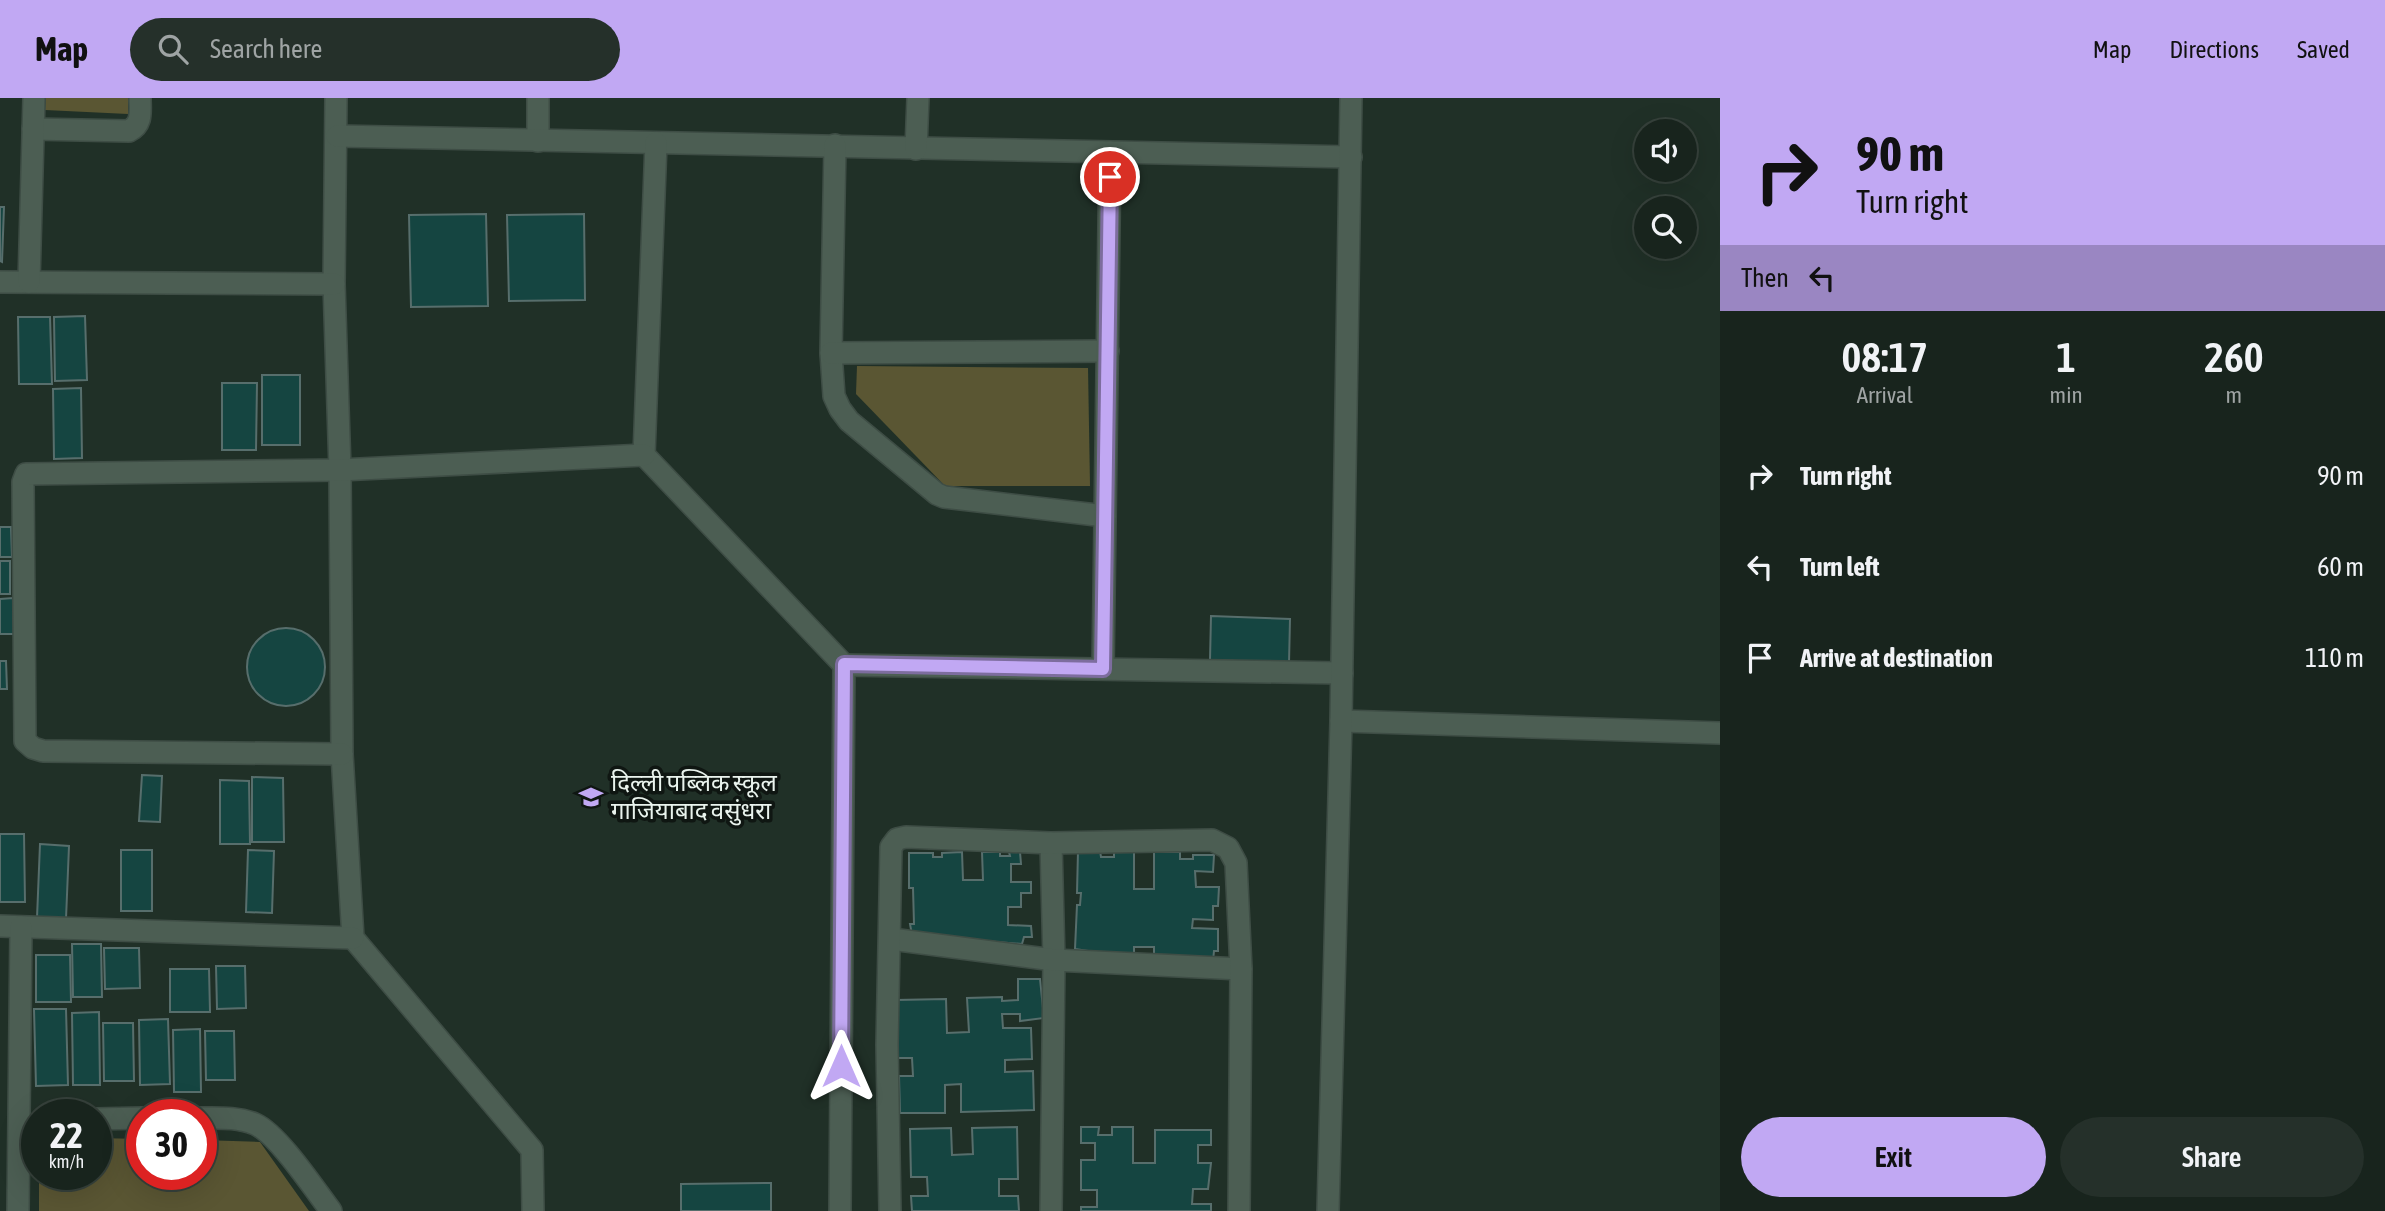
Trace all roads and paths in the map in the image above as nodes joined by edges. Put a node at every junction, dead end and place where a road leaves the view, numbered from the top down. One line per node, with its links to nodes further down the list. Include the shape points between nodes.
1 (34, 98): 7 (street)
2 (140, 98): 7 (street, via 139,120 129,131)
3 (337, 98): 8 (street)
4 (538, 98): 9 (street)
5 (918, 98): 12 (street)
6 (1352, 98): 14 (street)
7 (33, 129): 16 (street)
8 (337, 136): 9 (street); 17 (street)
9 (538, 141): 10 (street)
10 (656, 143): 11 (street); 20 (street)
11 (835, 145): 12 (street); 19 (street)
12 (916, 149): 13 (street)
13 (1110, 152): 14 (street); 18 (street)
14 (1350, 157): 25 (street)
15 (0, 282): 16 (street)
16 (29, 282): 17 (street)
17 (334, 284): 21 (street)
18 (1108, 351): 19 (street); 22 (street)
19 (831, 353): 22 (street, via 834,396 840,409 931,491 944,497)
20 (644, 455): 21 (street); 23 (street)
21 (340, 470): 28 (street); 28 (street, via 26,474 24,731 25,741 43,751)
22 (1105, 516): 24 (street)
23 (844, 664): 24 (street); 41 (street)
24 (1103, 669): 25 (street)
25 (1342, 673): 26 (street)
26 (1341, 722): 27 (street); 45 (street)
27 (1720, 733)
28 (342, 754): 31 (street)
29 (1051, 843): 32 (street, via 897,839 891,847); 33 (street); 34 (street, via 1212,840 1228,848 1236,863)
30 (10, 927): 31 (street); 35 (street)
31 (353, 938): 40 (street, via 532,1150)
32 (891, 939): 33 (street); 42 (street, via 887,1045)
33 (1054, 960): 34 (street); 43 (street)
34 (1241, 970): 44 (street)
35 (25, 1099)
36 (217, 1118): 39 (street, via 258,1125)
37 (21, 1180): 38 (street)
38 (18, 1211)
39 (331, 1211)
40 (533, 1211)
41 (839, 1211)
42 (890, 1211)
43 (1051, 1211)
44 (1239, 1211)
45 (1328, 1211)

